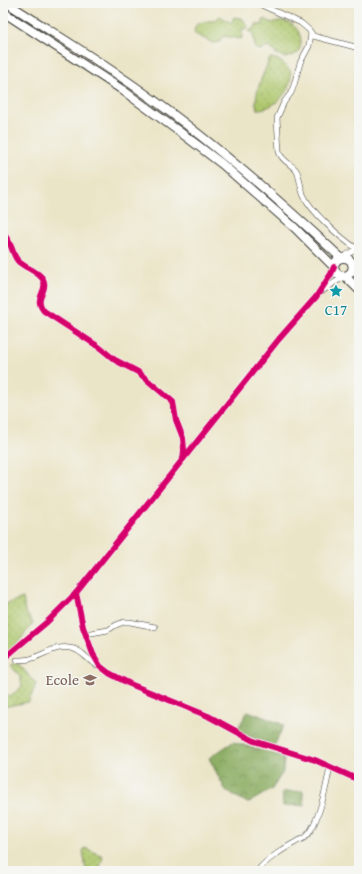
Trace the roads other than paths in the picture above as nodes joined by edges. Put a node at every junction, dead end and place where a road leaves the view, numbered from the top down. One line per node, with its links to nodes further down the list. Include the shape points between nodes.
1 (7, 3): 9 (highway, via 143,92 204,138 267,190)
2 (257, 3): 4 (street, via 301,23)
3 (3, 12): 10 (highway, via 121,89 188,138 260,197)
4 (311, 34): 5 (street); 7 (street, via 294,85 277,118 280,157 296,170 304,197 322,219 346,242)
5 (359, 48)
6 (3, 234): 16 (street, via 10,241 18,261 44,281 40,301 44,311 115,360 138,372 173,402 183,438)
7 (358, 248): 9 (street)
8 (359, 256): 11 (street)
9 (342, 258): 10 (highway, via 336,261); 11 (highway, via 350,260)
10 (334, 267): 13 (highway, via 337,274); 15 (street)
11 (353, 268): 12 (highway); 13 (highway, via 350,274)
12 (359, 274)
13 (345, 276): 14 (highway); 15 (street)
14 (359, 290)
15 (316, 297): 16 (street, via 279,338)
16 (183, 459): 17 (street)
17 (76, 593): 19 (street); 20 (street)
18 (155, 627): 19 (street, via 124,622 108,630)
19 (86, 634): 23 (street)
20 (5, 658): 22 (street)
21 (17, 660): 23 (street, via 31,659 65,647 77,650 94,665)
22 (3, 662)
23 (100, 666): 24 (street, via 123,681 208,716 254,741 297,753)
24 (330, 766): 25 (street); 26 (street, via 325,790 309,833)
25 (359, 780)
26 (259, 869)

